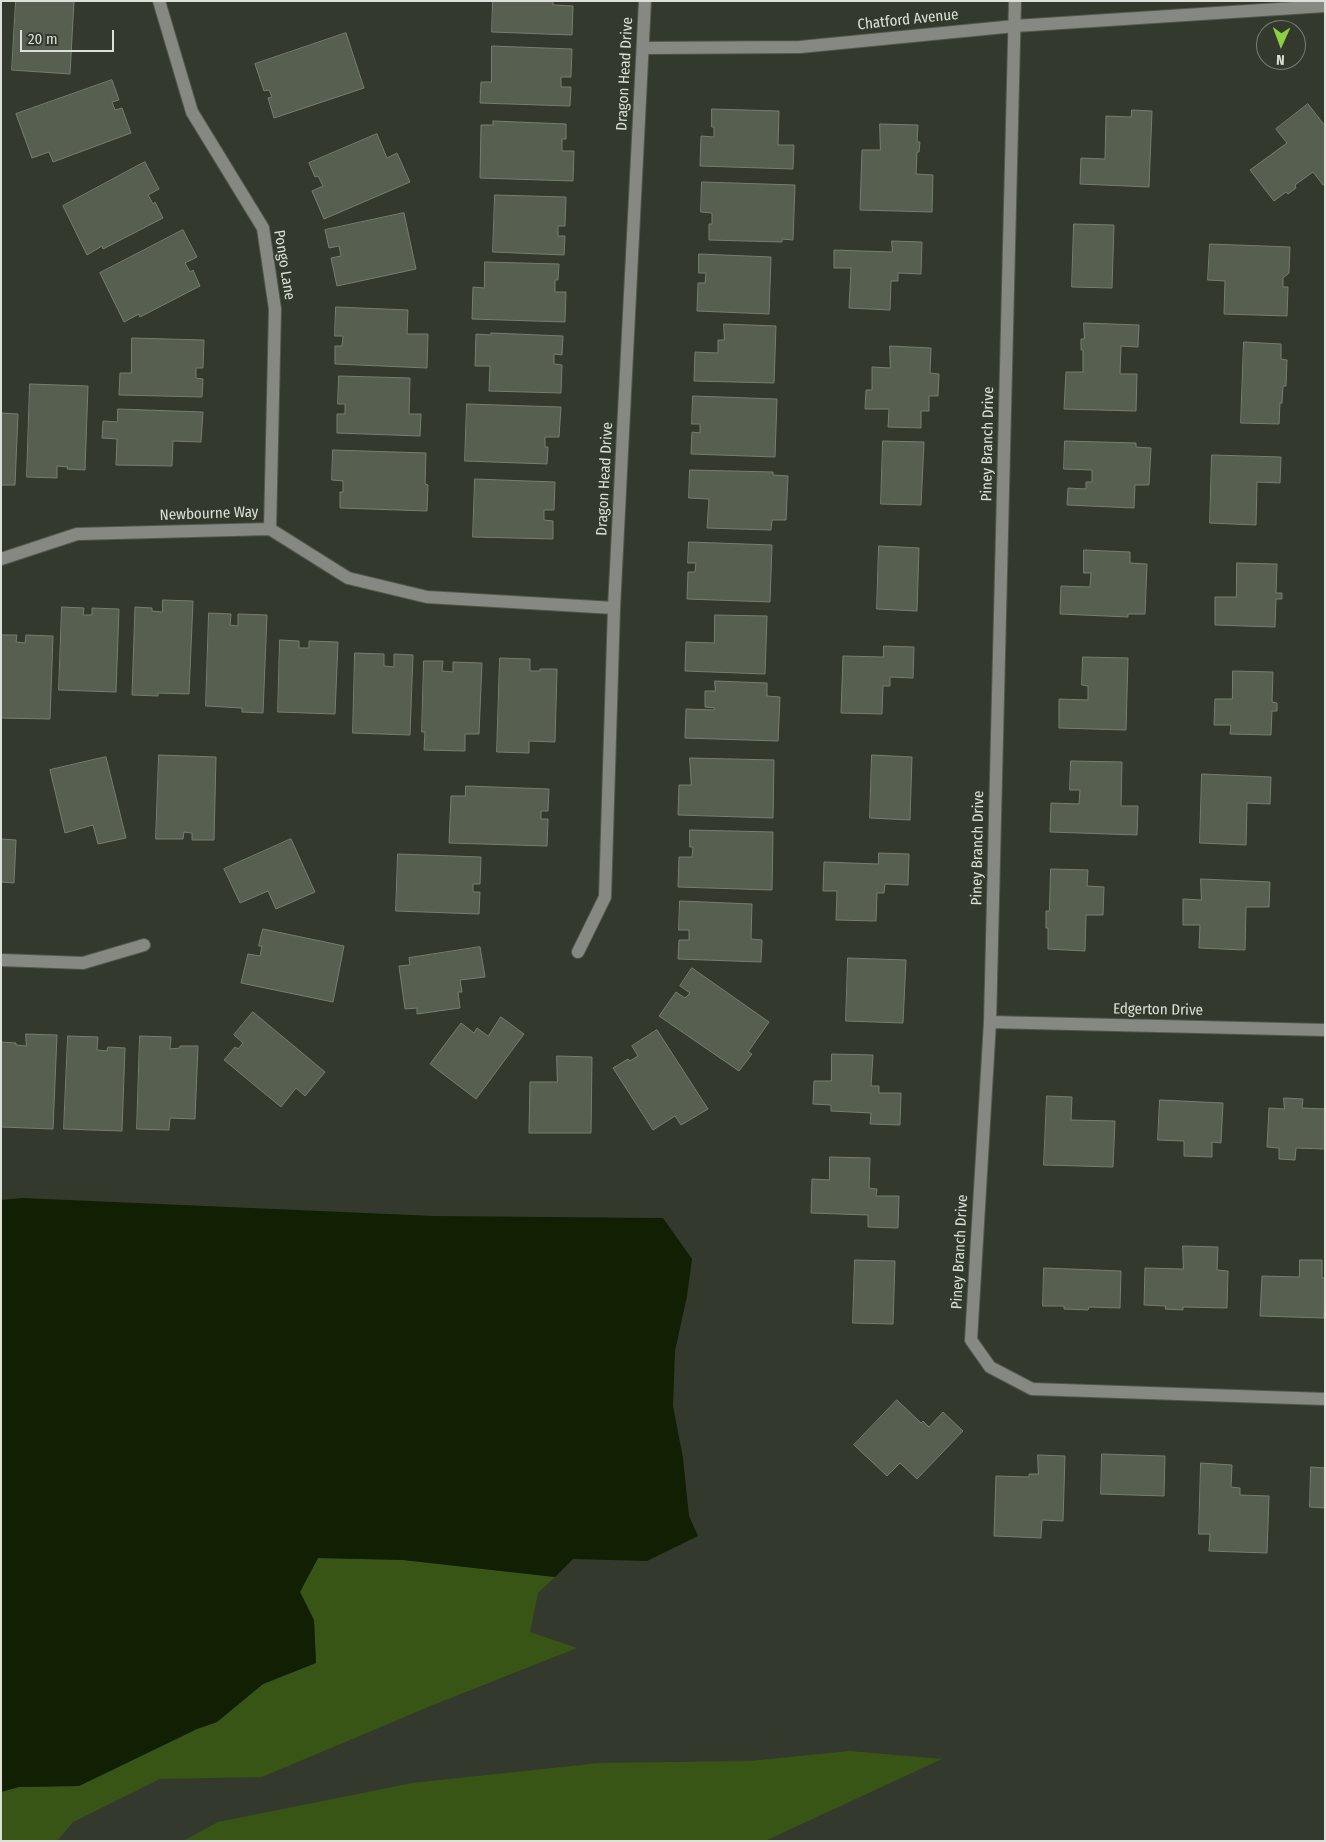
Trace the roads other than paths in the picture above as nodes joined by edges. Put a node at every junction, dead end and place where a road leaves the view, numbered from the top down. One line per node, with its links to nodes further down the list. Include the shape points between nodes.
1 (159, 1): 7 (street, Pongo Lane, via 192,112 263,228 275,309)
2 (645, 1): 6 (street, Dragon Head Drive)
3 (1016, 1): 5 (street, Piney Branch Drive)
4 (1325, 6): 5 (street, Chatford Avenue)
5 (1015, 26): 6 (street, Chatford Avenue, via 800,47); 13 (street, Piney Branch Drive)
6 (643, 48): 9 (street, Dragon Head Drive)
7 (270, 529): 8 (street, Newbourne Way, via 77,534); 9 (street, Newbourne Way, via 348,578 418,595)
8 (1, 559)
9 (614, 608): 11 (street, Dragon Head Drive, via 605,897)
10 (144, 945): 12 (street, via 83,963)
11 (578, 952)
12 (1, 960)
13 (990, 1022): 14 (street, Edgerton Drive); 15 (street, Piney Branch Drive, via 971,1340 990,1367 1032,1389)
14 (1325, 1030)
15 (1325, 1399)

